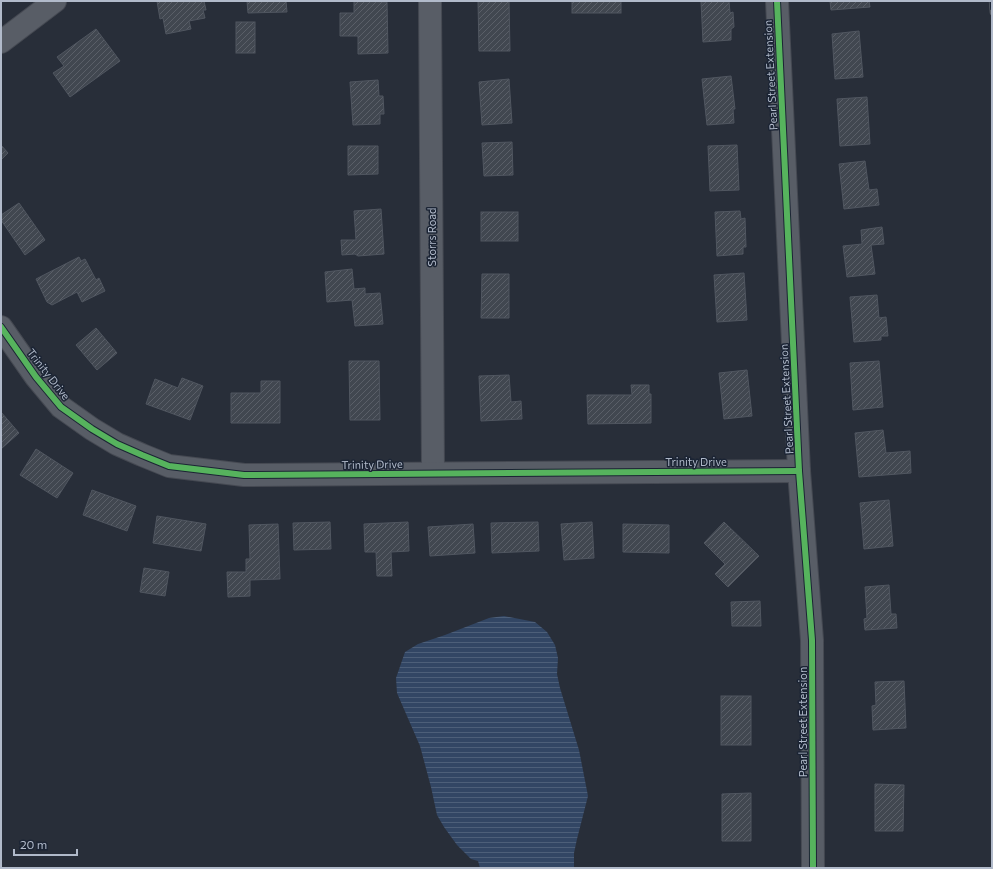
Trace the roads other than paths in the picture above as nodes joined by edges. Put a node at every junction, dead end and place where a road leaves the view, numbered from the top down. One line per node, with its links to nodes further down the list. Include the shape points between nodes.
1 (55, 1): 4 (street)
2 (430, 1): 7 (street, Storrs Road)
3 (776, 1): 6 (street, Pearl Street Extension)
4 (1, 42)
5 (1, 326): 7 (street, Trinity Drive, via 36,377 61,407 117,444 169,466 244,475)
6 (799, 471): 7 (street, Trinity Drive); 8 (street, Pearl Street Extension, via 812,640)
7 (433, 473)
8 (813, 868)

